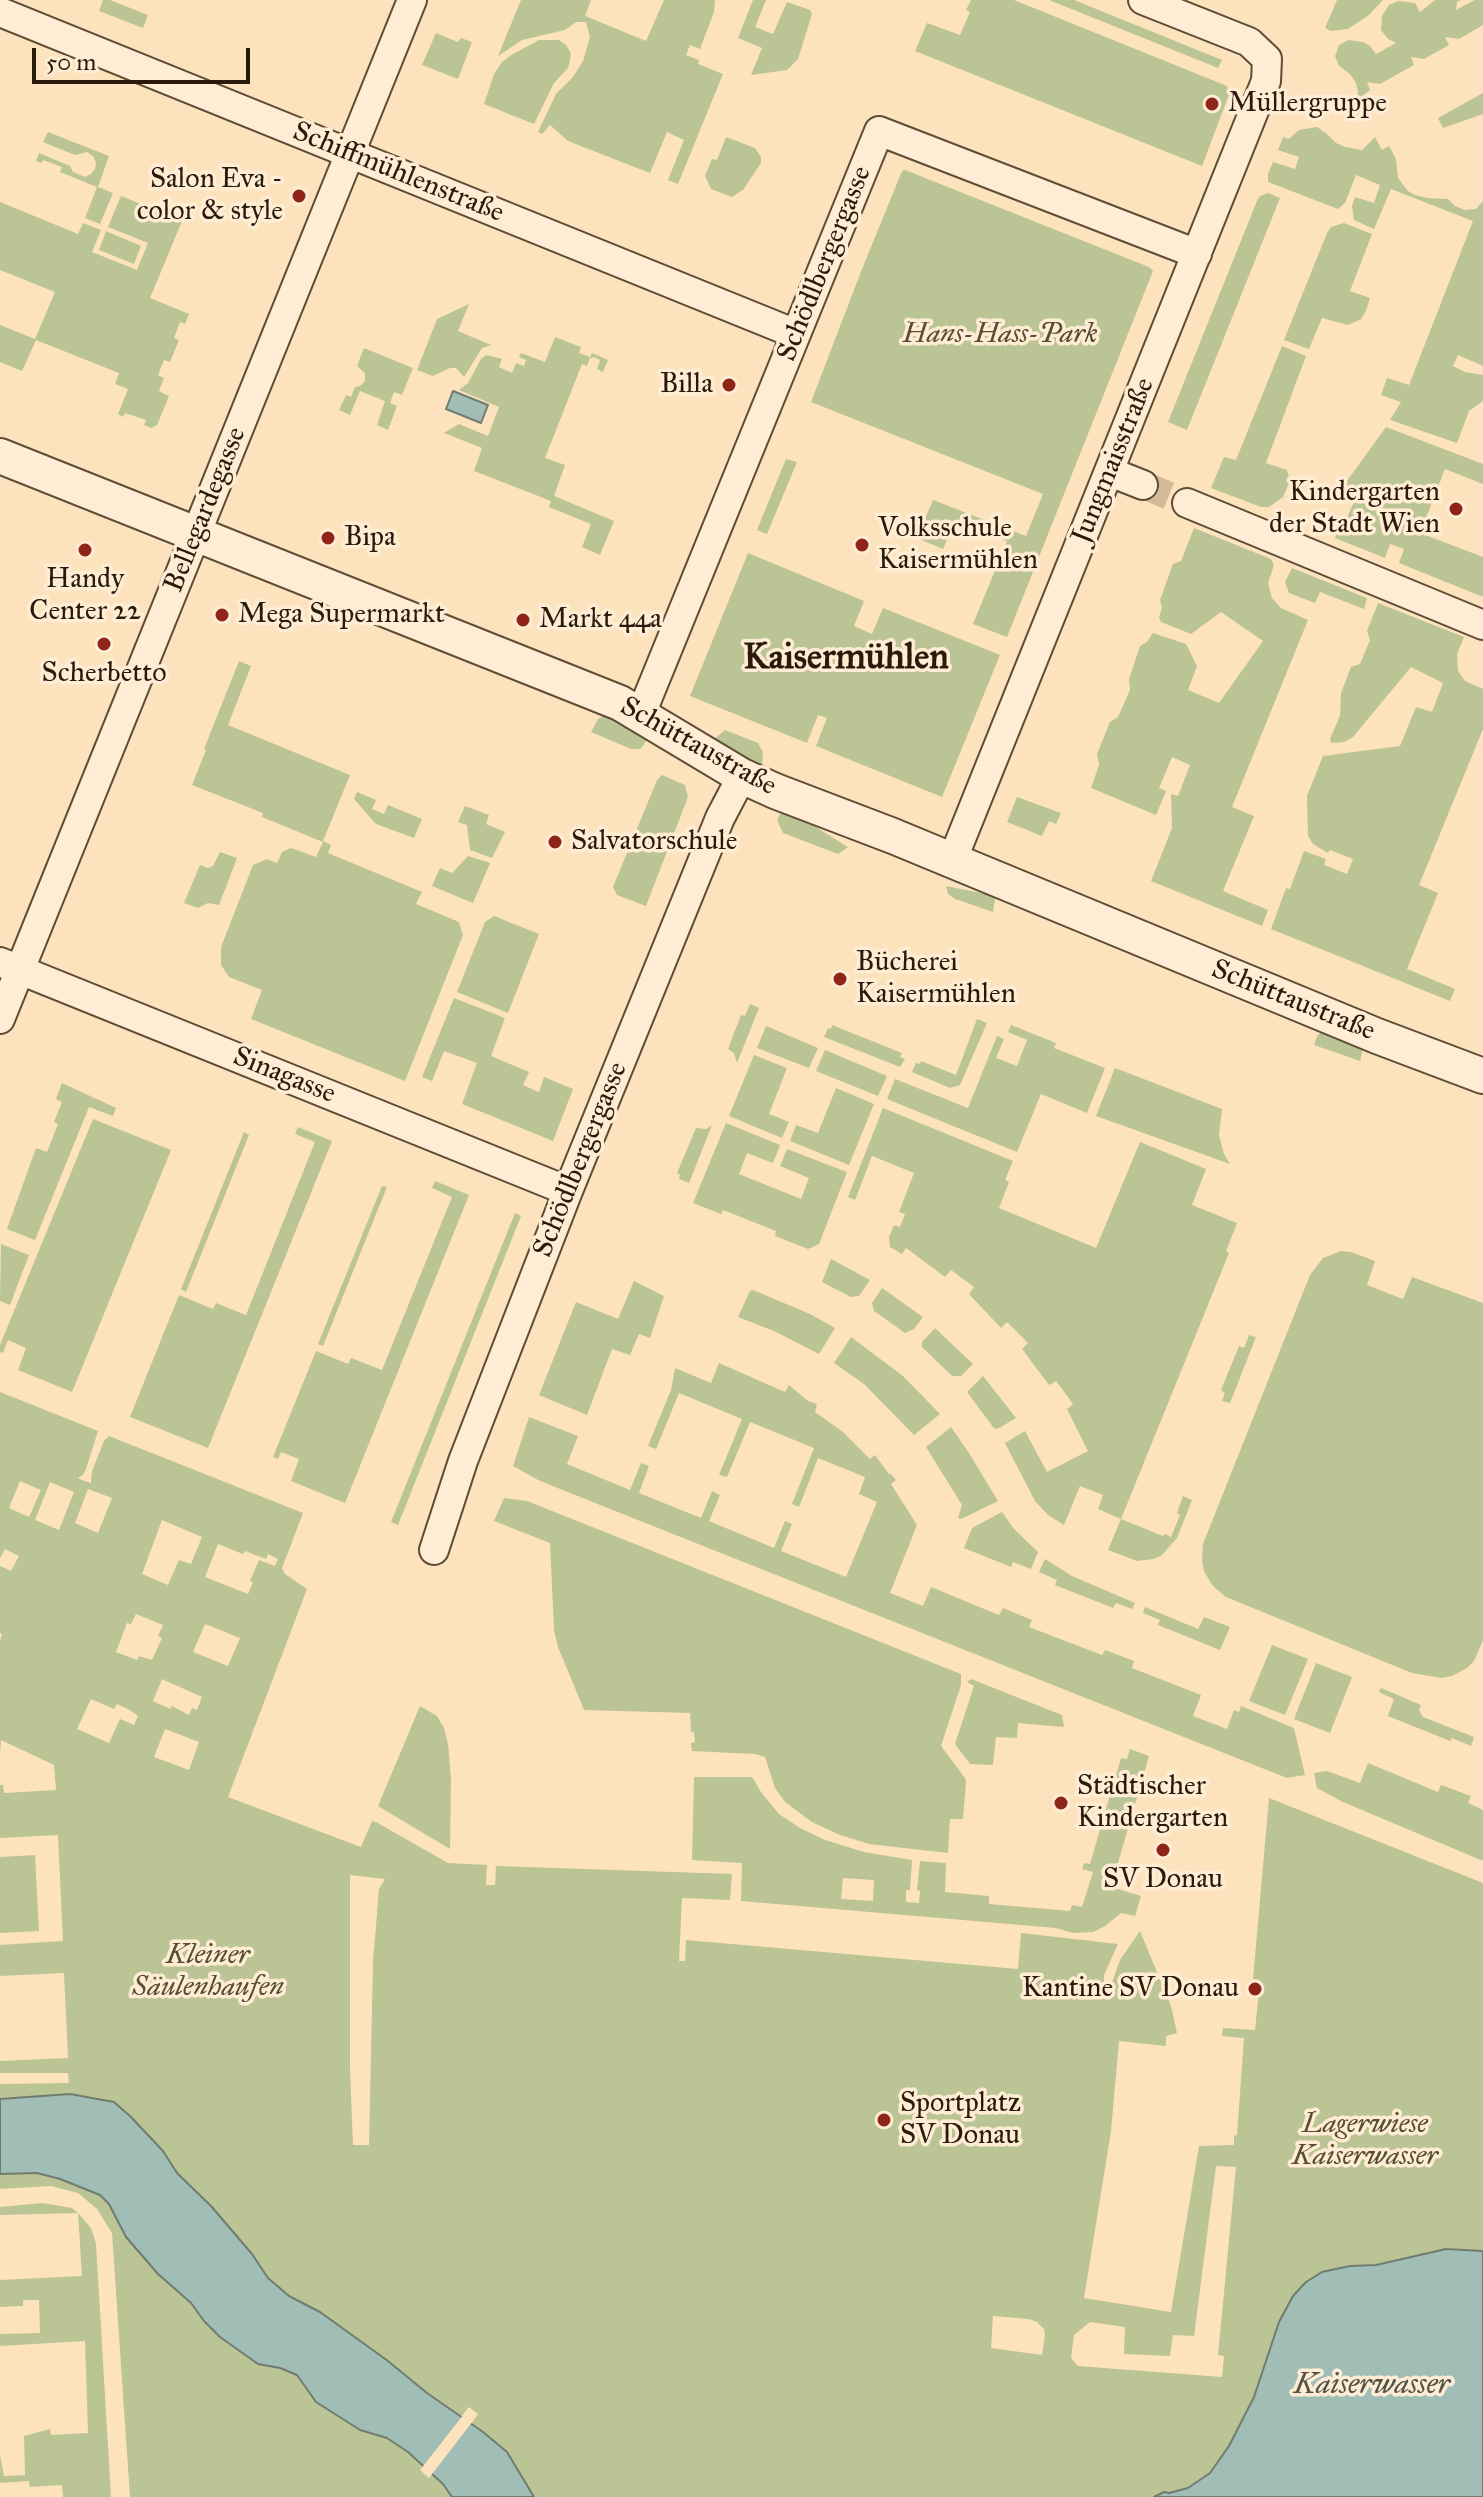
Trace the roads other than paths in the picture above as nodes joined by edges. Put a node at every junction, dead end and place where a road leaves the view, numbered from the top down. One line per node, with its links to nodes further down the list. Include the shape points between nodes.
1 (412, 0): 4 (street, Bellegardegasse)
2 (1143, 0): 5 (street, Jungmaisstraße, via 1249,42 1267,64 1266,81)
3 (0, 12): 4 (street, Schiffmühlenstraße)
4 (349, 153): 6 (street, Schiffmühlenstraße); 11 (street, Bellegardegasse)
5 (1197, 254): 6 (street, Schödlbergergasse, via 879,131); 8 (street, Jungmaisstraße)
6 (796, 334): 13 (street, Schödlbergergasse)
7 (0, 456): 11 (street, Schüttaustraße)
8 (1110, 472): 9 (street); 15 (street, Jungmaisstraße)
9 (1143, 485)
10 (1187, 503): 12 (street)
11 (197, 535): 13 (street, Schüttaustraße); 16 (street, Bellegardegasse)
12 (1483, 625)
13 (641, 714): 14 (street, Schüttaustraße)
14 (742, 776): 15 (street, Schüttaustraße); 19 (street, Schödlbergergasse, via 720,818)
15 (952, 861): 18 (street, Schüttaustraße)
16 (10, 966): 17 (street, Bellegardegasse); 19 (street, Sinagasse)
17 (0, 1019)
18 (1483, 1076)
19 (568, 1191): 20 (street, Schödlbergergasse)
20 (434, 1550)

